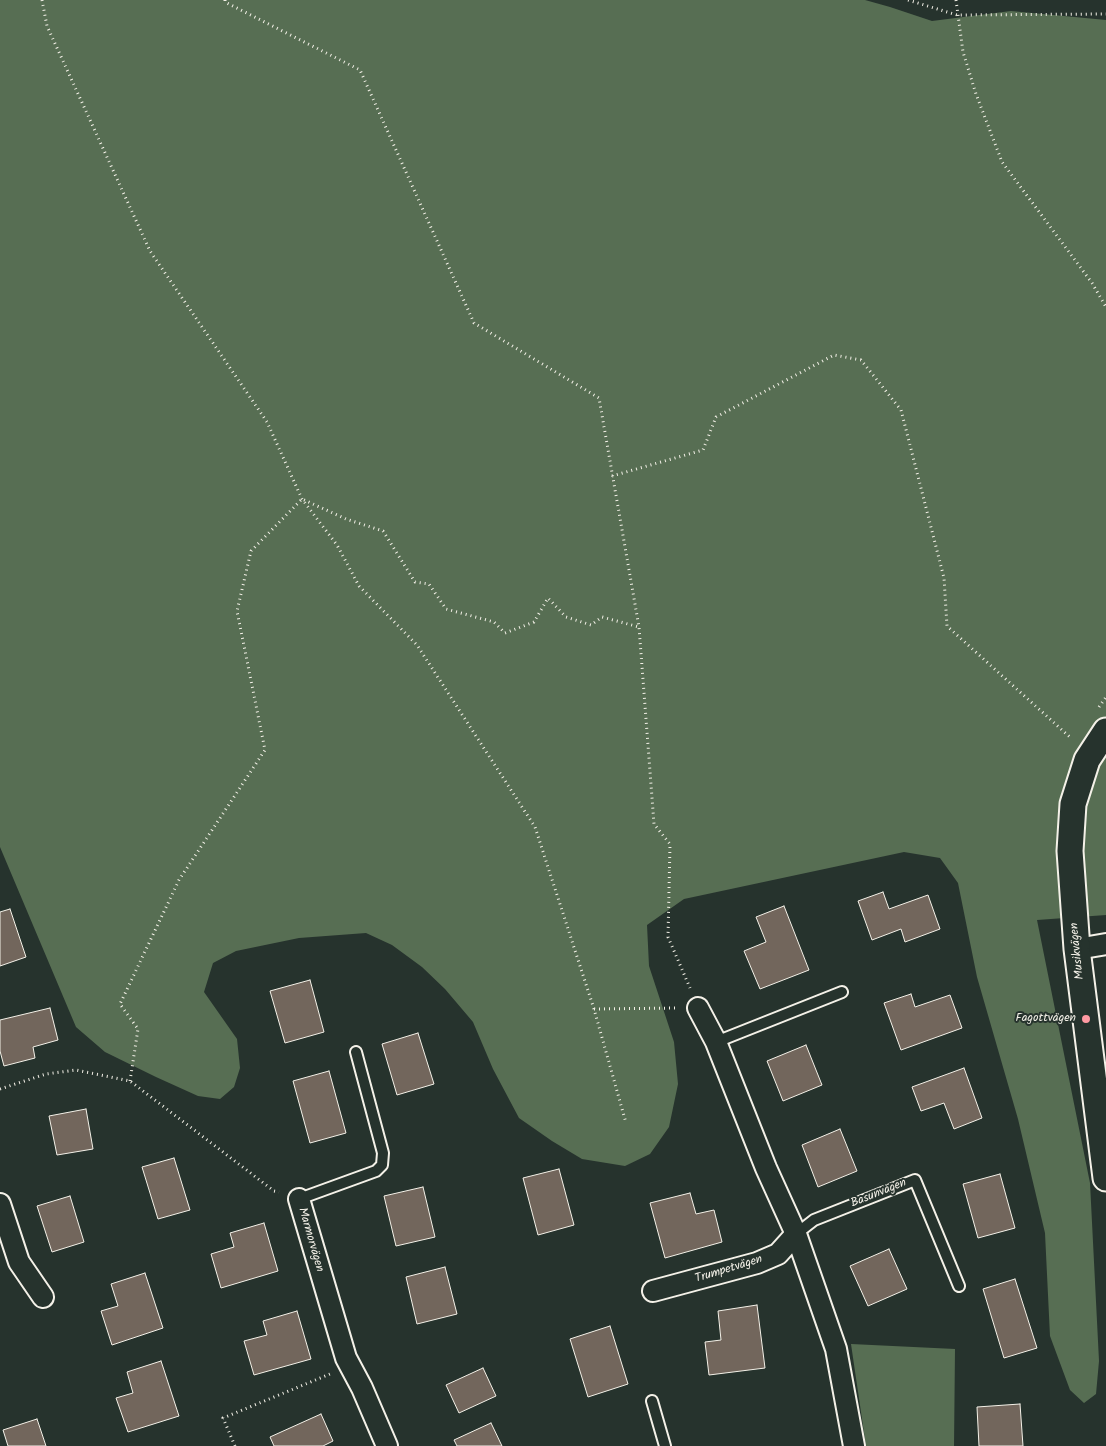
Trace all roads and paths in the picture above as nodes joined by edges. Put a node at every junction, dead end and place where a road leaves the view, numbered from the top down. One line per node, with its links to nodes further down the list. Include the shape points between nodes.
1 (42, 0): 9 (path, via 47,26 150,251 267,422)
2 (225, 0): 8 (path, via 360,70 474,323 598,398)
3 (908, 0): 5 (path)
4 (956, 0): 5 (path)
5 (957, 14): 6 (path); 7 (path, via 976,94 1002,162)
6 (1106, 14)
7 (1106, 306)
8 (612, 476): 10 (path); 12 (path, via 703,450 716,417 834,355 861,360 901,410 944,578 947,626)
9 (302, 499): 10 (path, via 346,519 383,530 415,582 429,584 446,609 494,622 505,633 534,622 548,598 566,617 591,625 602,617); 17 (path, via 337,545 359,586 417,645 535,827); 20 (path, via 251,551 237,611 265,750 179,880 120,1004 138,1029)
10 (639, 627): 16 (path, via 654,824 670,844 668,937)
11 (1106, 731): 14 (street, Musikvägen, via 1087,760 1073,804 1070,851)
12 (1075, 742)
13 (1106, 944): 14 (street)
14 (1077, 948): 23 (street, Musikvägen)
15 (842, 992): 18 (lane)
16 (698, 1008): 17 (path); 18 (street)
17 (594, 1009): 22 (path)
18 (716, 1042): 26 (street)
19 (356, 1052): 24 (lane, Marmorvägen, via 383,1153 382,1165 376,1172)
20 (130, 1081): 21 (path, via 76,1070 46,1074); 24 (path, via 274,1191)
21 (0, 1089)
22 (626, 1123)
23 (1106, 1178)
24 (298, 1199): 30 (street, Marmorvägen)
25 (0, 1204): 29 (street, via 19,1262)
26 (796, 1234): 27 (lane, Basunvägen, via 814,1220 916,1180); 28 (street, Trumpetvägen, via 778,1254 758,1263); 35 (street, via 836,1348)
27 (959, 1286)
28 (654, 1291)
29 (43, 1297)
30 (350, 1366): 32 (path, via 223,1418); 33 (street, Marmorvägen)
31 (652, 1401): 34 (lane)
32 (234, 1446)
33 (387, 1446)
34 (665, 1446)
35 (854, 1446)

